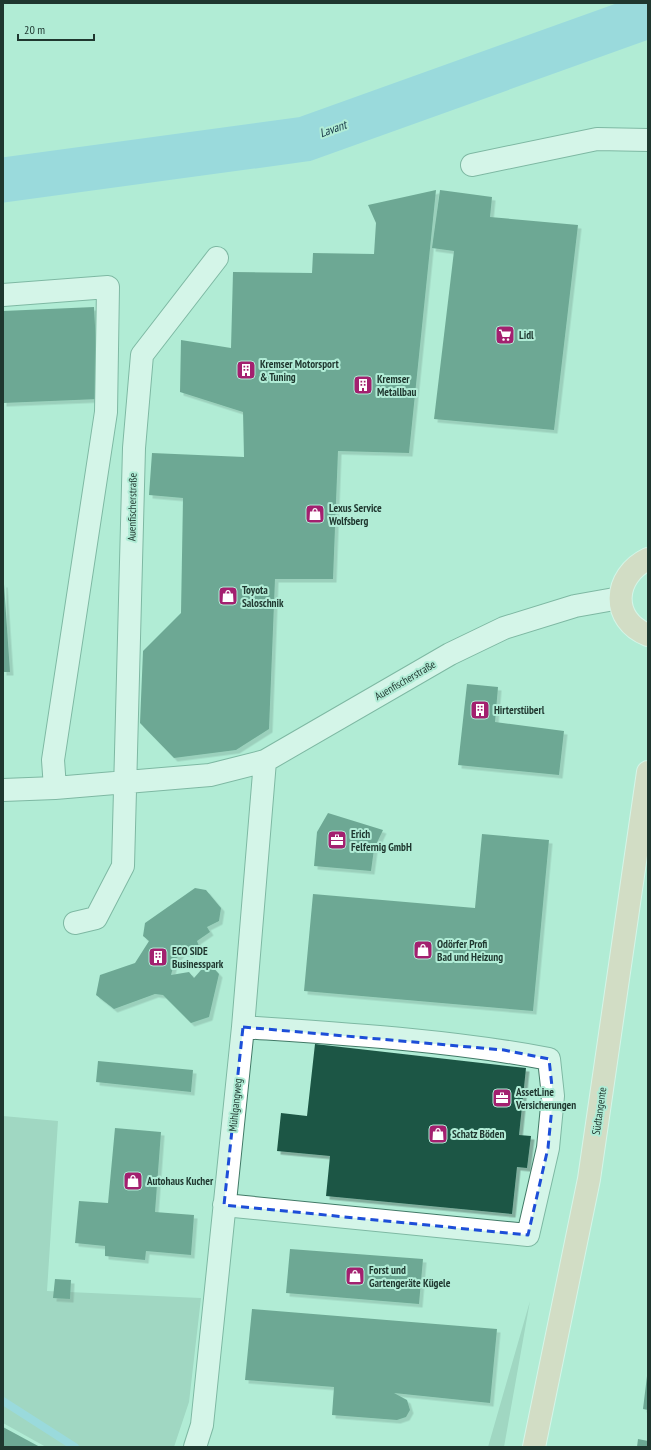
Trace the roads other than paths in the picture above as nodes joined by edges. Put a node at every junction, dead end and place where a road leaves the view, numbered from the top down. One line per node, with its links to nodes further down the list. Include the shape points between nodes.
1 (648, 140): 2 (street, via 597,139)
2 (472, 165)
3 (217, 258): 10 (street, Auenfischerstraße, via 142,355 134,448)
4 (3, 295): 11 (street, via 108,287 106,412 53,760)
5 (648, 560): 6 (main road, via 636,565 628,574 622,585)
6 (620, 598): 7 (main road, via 622,611 629,622); 8 (street, Auenfischerstraße, via 575,606 504,628 450,654)
7 (648, 635)
8 (265, 761): 10 (street, Auenfischerstraße, via 210,775); 14 (street, Mühlgangweg)
9 (648, 772): 17 (main road, Südtangente, via 589,1179)
10 (126, 783): 11 (street, Auenfischerstraße); 13 (street, Auenfischerstraße, via 123,866 96,918)
11 (55, 788): 12 (street, Auenfischerstraße)
12 (3, 790)
13 (75, 924)
14 (243, 1027): 15 (street, Mühlgangweg); 15 (street, via 488,1048 550,1058 553,1096 548,1148 528,1235)
15 (224, 1205): 16 (street, Mühlgangweg, via 202,1425)
16 (195, 1447)
17 (534, 1447)

